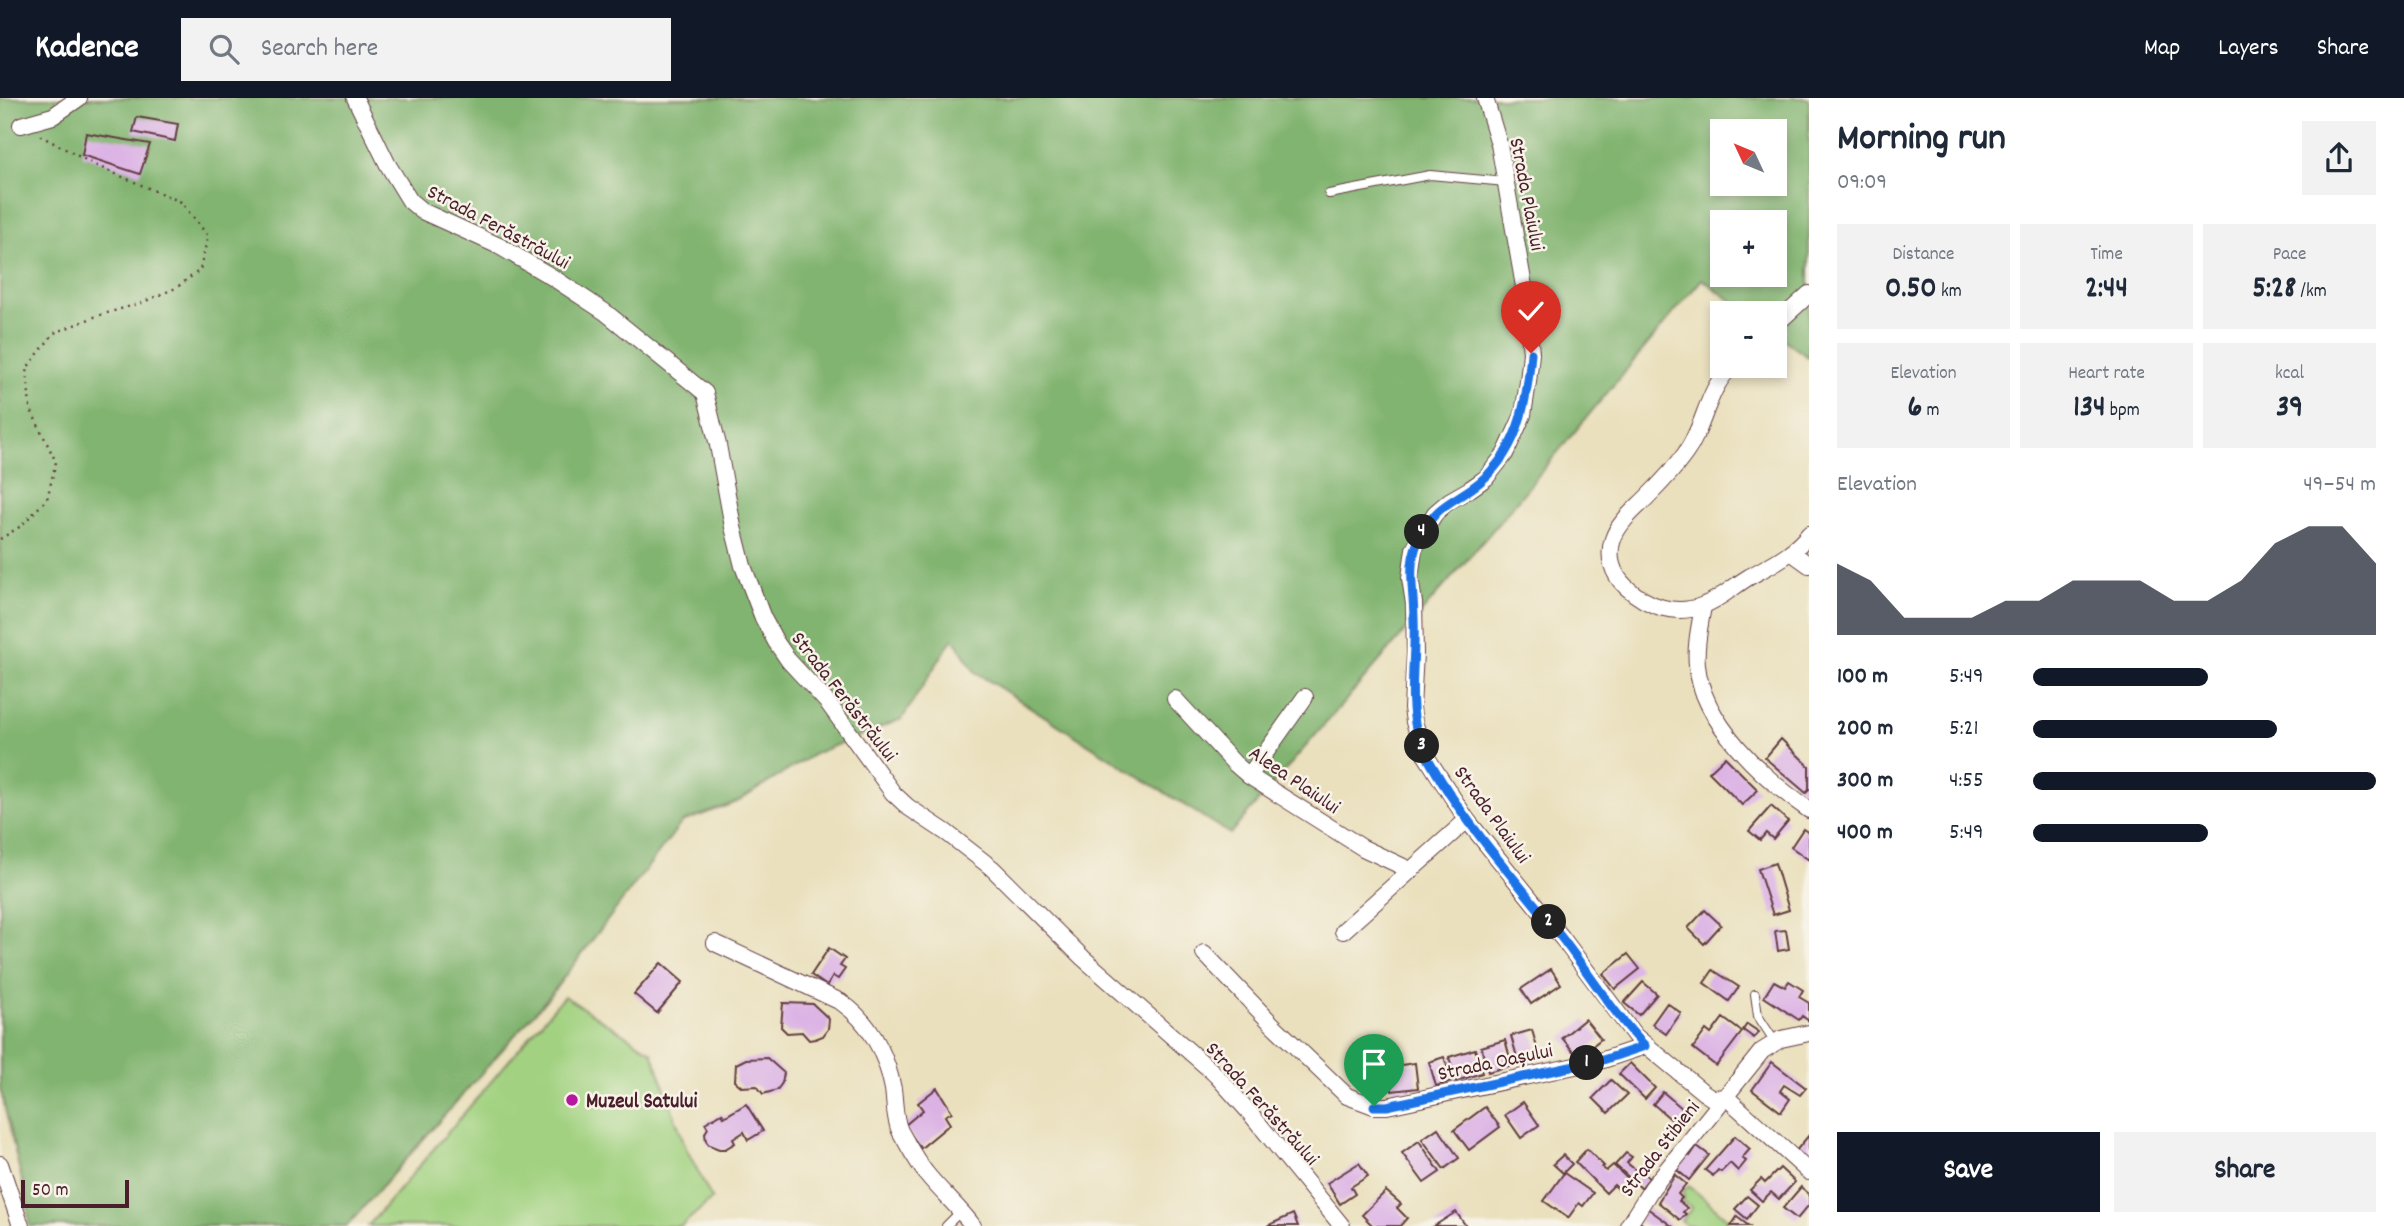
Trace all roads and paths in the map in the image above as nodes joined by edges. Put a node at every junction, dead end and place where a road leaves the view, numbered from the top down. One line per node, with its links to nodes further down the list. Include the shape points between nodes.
1 (79, 98): 4 (street, via 53,116)
2 (355, 98): 35 (street, Strada Ferăstrăului, via 410,201 552,277 605,312 705,393 743,566 763,618 789,661 828,703 892,793 992,868 1083,958 1215,1074)
3 (1485, 98): 5 (street, Strada Plaiului)
4 (21, 125): 11 (path, via 97,166 181,202 208,236 200,270 184,282 141,303 54,333 27,368 30,408 56,462 47,499 21,526)
5 (1506, 182): 6 (lane, via 1430,175); 19 (street, Strada Plaiului, via 1531,353 1523,415 1511,443 1486,478 1449,501 1429,521 1415,550 1410,578 1414,722 1426,756)
6 (1329, 194)
7 (1809, 294): 8 (street)
8 (1787, 314)
9 (1722, 378): 14 (street, via 1686,453 1626,518 1613,536 1609,554 1621,582 1649,605 1662,609)
10 (1809, 534): 12 (street)
11 (0, 539)
12 (1791, 552): 13 (street); 14 (street)
13 (1809, 565)
14 (1703, 606): 18 (street, via 1697,664 1710,706 1745,755 1772,783)
15 (1305, 697): 17 (street)
16 (1175, 699): 17 (street, Aleea Plaiului)
17 (1249, 776): 20 (street, Aleea Plaiului, via 1363,848)
18 (1809, 810)
19 (1467, 820): 20 (street); 27 (street, Strada Plaiului)
20 (1410, 870): 21 (street)
21 (1343, 931)
22 (715, 943): 31 (street, via 856,1013 879,1044 893,1089 898,1127 924,1172)
23 (1204, 953): 27 (street, Strada Oașului, via 1347,1096 1374,1106 1603,1060)
24 (1755, 994): 26 (lane, via 1758,1016)
25 (1809, 1033): 26 (street)
26 (1775, 1042): 28 (street, Strada Stibieni, via 1762,1051)
27 (1645, 1046): 28 (street, Strada Plaiului, via 1712,1098)
28 (1726, 1097): 30 (street); 36 (street, Strada Stibieni)
29 (0, 1164): 32 (street)
30 (1809, 1172)
31 (961, 1211): 33 (lane); 34 (street)
32 (21, 1226)
33 (946, 1226)
34 (973, 1226)
35 (1342, 1226)
36 (1628, 1226)

